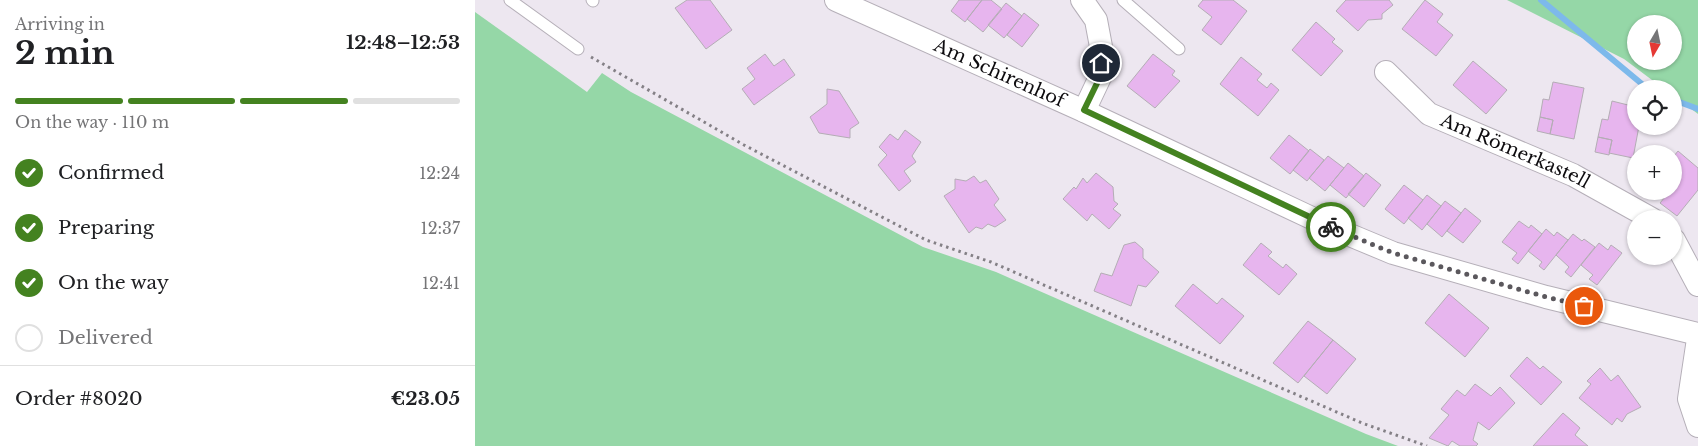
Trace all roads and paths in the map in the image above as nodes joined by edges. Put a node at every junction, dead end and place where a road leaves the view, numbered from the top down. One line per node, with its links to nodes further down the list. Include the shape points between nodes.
1 (510, 0): 6 (lane)
2 (835, 0): 8 (street, Am Schirenhof)
3 (1083, 0): 8 (street, via 1096,20 1102,52 1101,75)
4 (1123, 0): 5 (lane)
5 (1179, 49)
6 (578, 50): 15 (path, via 744,145 926,240 991,262 1362,423)
7 (1386, 72): 9 (street, Am Römerkastell, via 1429,114 1573,175)
8 (1084, 110): 12 (street, Am Schirenhof, via 1333,228 1393,253 1546,297)
9 (1636, 210)
10 (1682, 255): 11 (street)
11 (1698, 285)
12 (1698, 334)
13 (1698, 339): 14 (street, via 1689,399)
14 (1698, 426)
15 (1427, 446)

